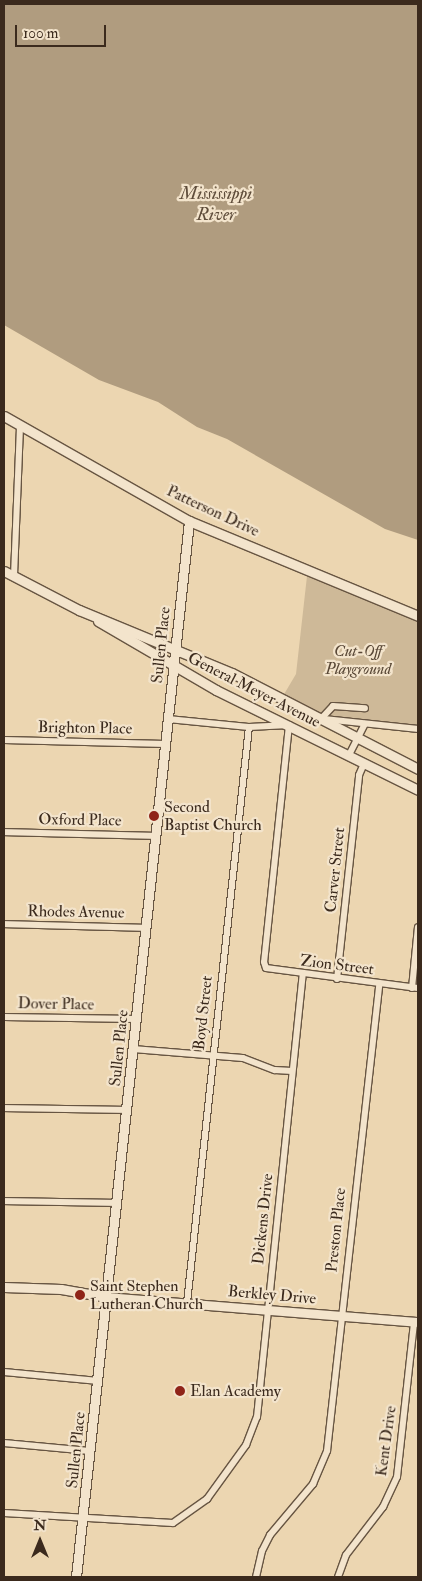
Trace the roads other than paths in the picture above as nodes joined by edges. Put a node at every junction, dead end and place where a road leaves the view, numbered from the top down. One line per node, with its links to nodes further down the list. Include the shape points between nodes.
1 (4, 416): 2 (street, Patterson Drive)
2 (20, 426): 3 (street, Patterson Drive); 5 (street)
3 (189, 521): 7 (street, Patterson Drive); 8 (street, Sullen Place)
4 (4, 571): 5 (street, General Meyer Avenue)
5 (14, 576): 6 (street, General Meyer Avenue)
6 (79, 610): 8 (street, General Meyer Avenue); 9 (street, General Meyer Avenue)
7 (418, 616)
8 (176, 650): 9 (street, Sullen Place); 10 (street, General Meyer Avenue, via 232,673)
9 (174, 667): 12 (street, General Meyer Avenue); 13 (street, Sullen Place)
10 (275, 697): 12 (street); 14 (street, General Meyer Avenue)
11 (365, 708): 14 (street, via 333,706)
12 (265, 712): 16 (street, General Meyer Avenue)
13 (168, 719): 17 (street); 21 (street, Sullen Place)
14 (320, 720): 15 (street); 19 (street, General Meyer Avenue)
15 (365, 724): 18 (street); 19 (street)
16 (289, 725): 17 (street); 22 (street, General Meyer Avenue); 31 (street, Zion Street, via 264,956 268,970)
17 (249, 726): 38 (street, Boyd Street)
18 (418, 729)
19 (358, 738): 22 (street); 24 (street, General Meyer Avenue)
20 (4, 740): 21 (street, Brighton Place)
21 (166, 744): 27 (street, Sullen Place)
22 (349, 755): 23 (street, General Meyer Avenue)
23 (364, 764): 25 (street, General Meyer Avenue); 32 (street, Carver Street, via 359,775)
24 (418, 769)
25 (418, 790)
26 (4, 832): 27 (street, Oxford Place)
27 (156, 836): 30 (street, Sullen Place)
28 (4, 924): 30 (street, Rhodes Avenue)
29 (418, 927): 34 (street)
30 (147, 928): 36 (street, Sullen Place)
31 (303, 975): 32 (street, Zion Street); 39 (street, Dickens Drive)
32 (337, 980): 33 (street, Zion Street)
33 (379, 984): 34 (street, Zion Street); 48 (street, Preston Place)
34 (415, 988)
35 (4, 1017): 36 (street, Dover Place)
36 (137, 1019): 37 (street, Sullen Place)
37 (133, 1049): 38 (street); 41 (street, Sullen Place)
38 (212, 1056): 39 (street, via 243,1058 275,1070); 46 (street, Boyd Street)
39 (292, 1071): 47 (street, Dickens Drive)
40 (4, 1108): 41 (street)
41 (127, 1110): 43 (street, Sullen Place)
42 (4, 1201): 43 (street)
43 (117, 1204): 45 (street, Sullen Place)
44 (4, 1287): 45 (street, Berkley Drive, via 60,1288)
45 (107, 1297): 46 (street, Berkley Drive); 51 (street, Sullen Place)
46 (186, 1303): 47 (street, Berkley Drive)
47 (267, 1309): 48 (street, Berkley Drive); 55 (street, Dickens Drive, via 255,1425 219,1487 198,1509 173,1523)
48 (341, 1316): 49 (street, Berkley Drive); 57 (street, Preston Place, via 329,1438 322,1467 313,1484 270,1535 262,1551)
49 (416, 1322): 58 (street, Kent Drive, via 397,1477 383,1507 346,1555)
50 (4, 1372): 51 (street)
51 (98, 1381): 53 (street, Sullen Place)
52 (4, 1443): 53 (street)
53 (90, 1450): 55 (street, Sullen Place)
54 (4, 1513): 55 (street, Dickens Drive)
55 (83, 1519): 56 (street, Sullen Place)
56 (76, 1577)
57 (256, 1577)
58 (338, 1577)

